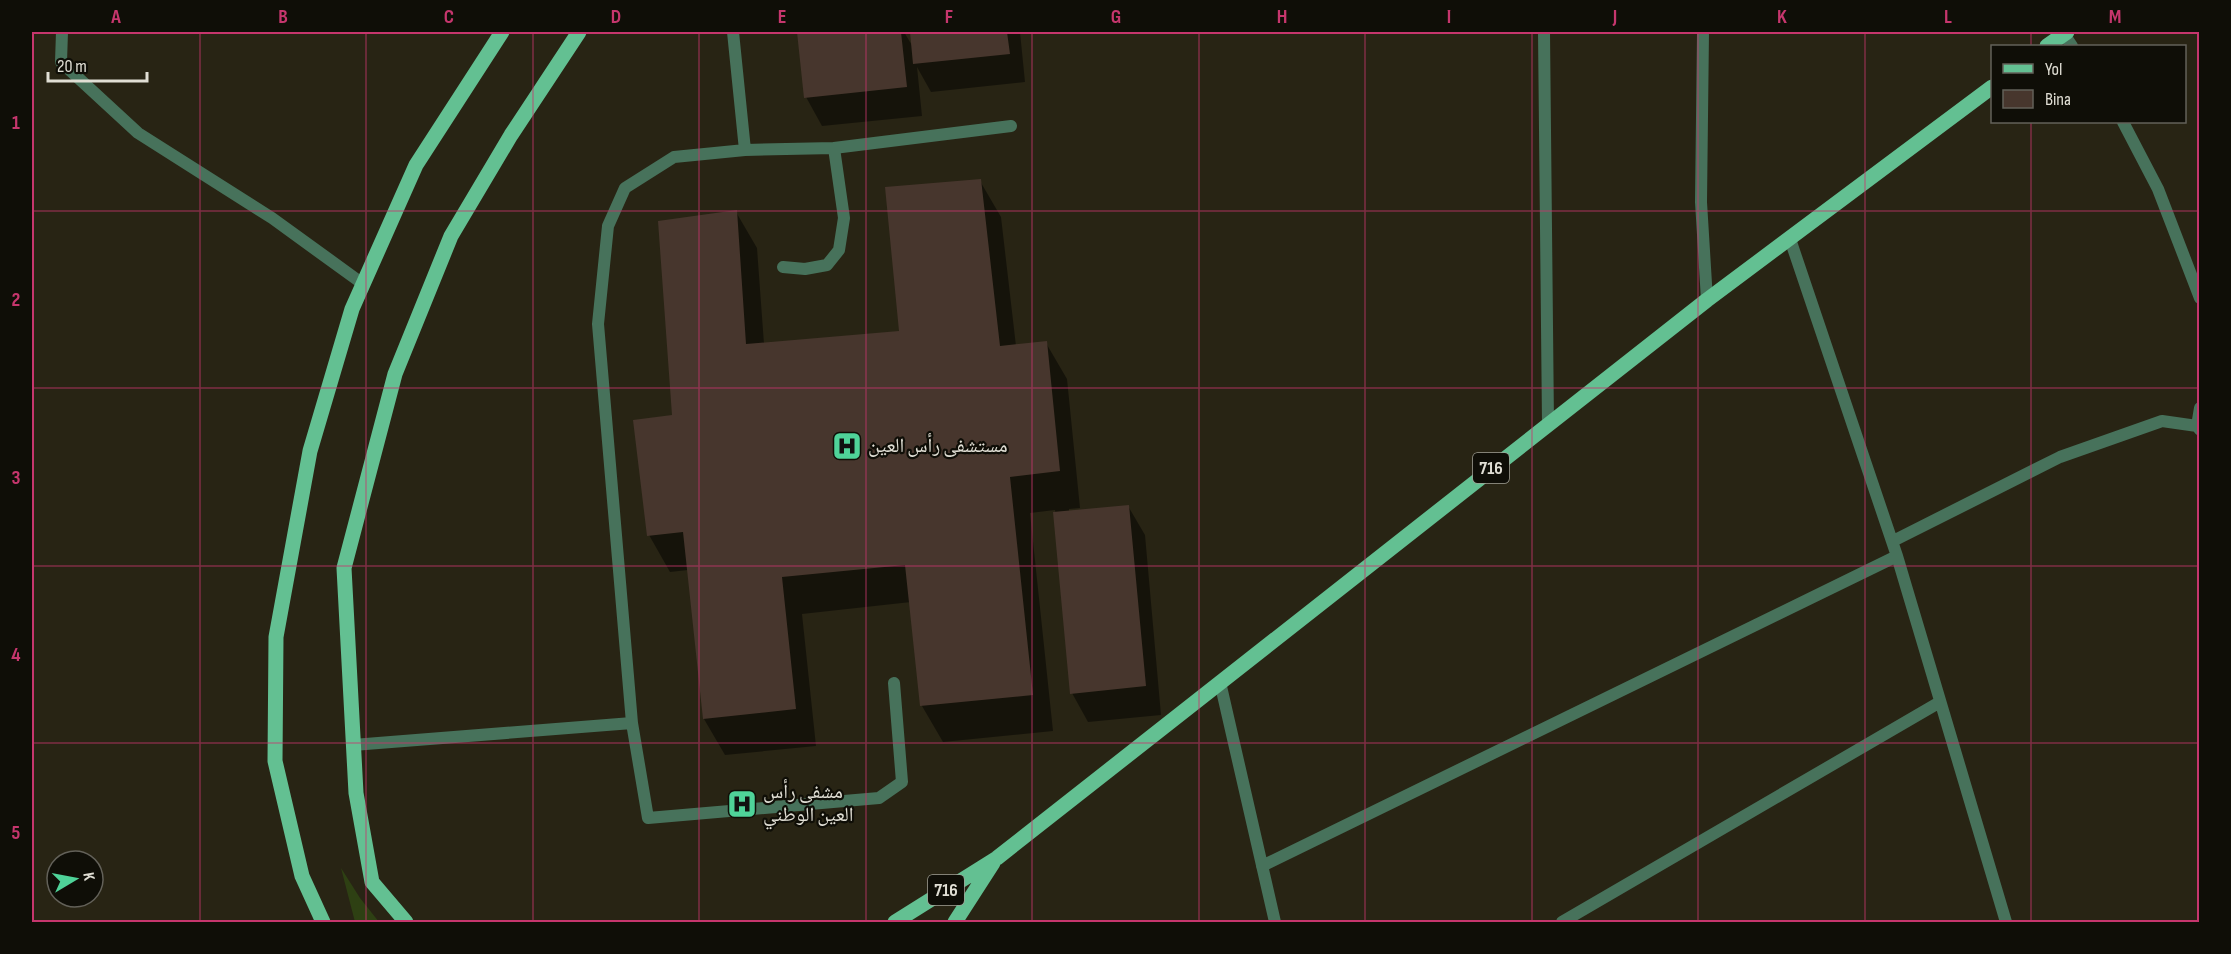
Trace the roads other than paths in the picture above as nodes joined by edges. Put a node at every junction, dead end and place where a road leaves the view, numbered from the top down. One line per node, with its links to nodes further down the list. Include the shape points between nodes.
1 (62, 32): 16 (street, via 60,62 138,133 272,218)
2 (502, 32): 16 (main road, via 416,165)
3 (579, 32): 28 (main road, via 451,236 395,374 344,568)
4 (733, 32): 13 (street)
5 (1544, 32): 20 (street)
6 (1703, 32): 18 (street, via 1701,202)
7 (2068, 37): 8 (main road)
8 (2049, 45)
9 (1991, 88): 14 (main road, 716)
10 (2124, 123): 17 (street, via 2158,189)
11 (1011, 126): 12 (street)
12 (834, 148): 13 (street); 15 (street, via 844,218 839,250 827,265)
13 (745, 150): 27 (street, via 674,156 625,188 608,226 598,324)
14 (1790, 239): 18 (main road, 716); 22 (street)
15 (783, 267)
16 (363, 284): 32 (main road, via 310,451 276,637 275,761 302,876)
17 (2199, 298)
18 (1707, 300): 20 (main road, 716)
19 (2199, 408): 21 (street)
20 (1548, 424): 24 (main road, 716)
21 (2198, 428): 22 (street, via 2162,421 2060,457)
22 (1893, 541): 23 (street)
23 (1898, 556): 26 (street); 30 (street)
24 (1220, 682): 29 (main road, 716); 30 (street)
25 (894, 683): 27 (street, via 902,782 879,798 648,818)
26 (1940, 702): 31 (street); 37 (street)
27 (632, 723): 28 (street)
28 (353, 745): 33 (main road, via 356,793 372,882)
29 (996, 858): 34 (main road, 716); 35 (main road, 716)
30 (1262, 866): 36 (street)
31 (1566, 921)
32 (323, 922)
33 (406, 922)
34 (895, 922)
35 (956, 922)
36 (1275, 922)
37 (2006, 922)

